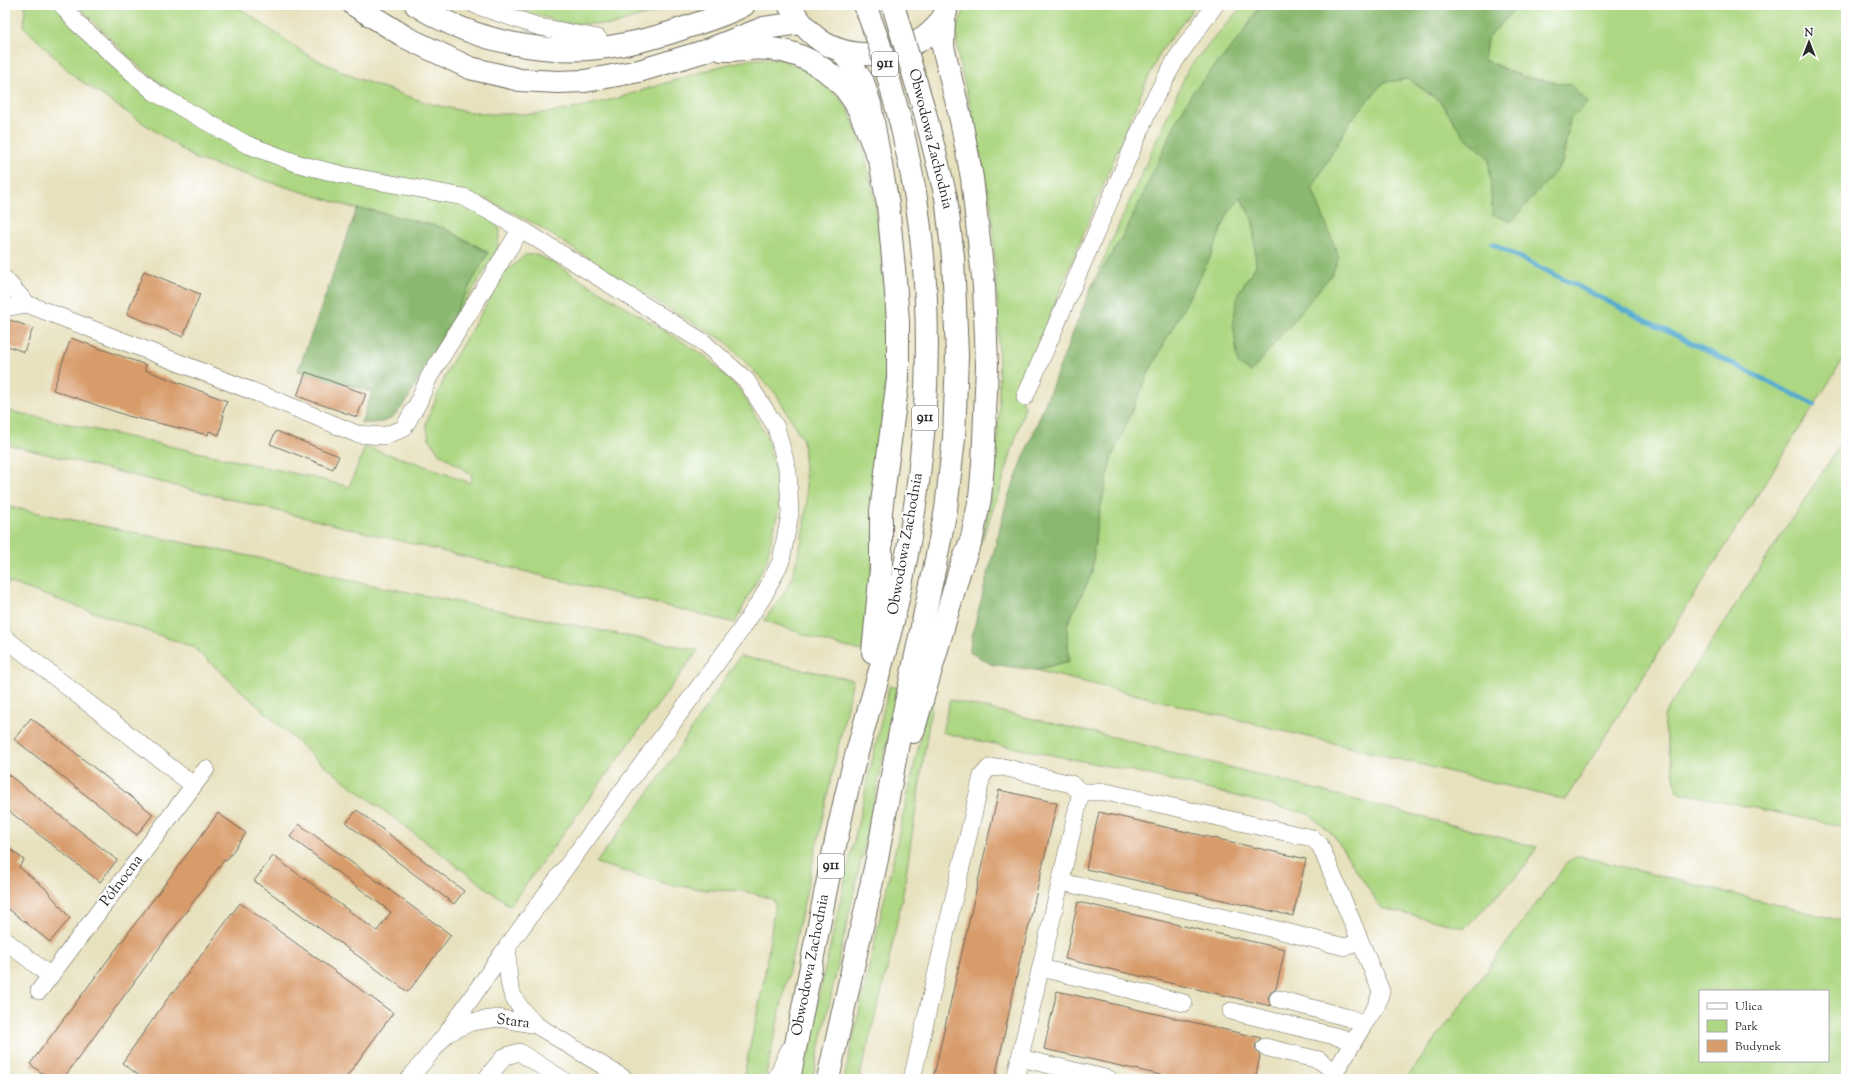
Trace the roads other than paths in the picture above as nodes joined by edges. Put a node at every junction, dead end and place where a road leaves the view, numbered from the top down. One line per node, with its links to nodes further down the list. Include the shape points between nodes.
1 (62, 5): 17 (street, via 76,22 154,92 246,144 299,164 343,175 464,196)
2 (354, 5): 14 (main road, via 407,38 444,57 470,68 520,80 592,80 639,71)
3 (416, 5): 13 (main road, via 438,18 475,33 512,43)
4 (474, 5): 12 (street, via 540,27)
5 (704, 5): 12 (main road, via 660,23)
6 (744, 5): 13 (main road, via 682,29 620,45)
7 (865, 5): 23 (main road, Obwodowa Zachodnia / 911, bridge, via 879,43 901,124 917,205 924,263 927,364 924,431 913,513 895,610)
8 (893, 5): 27 (main road, Obwodowa Zachodnia / 911, bridge, via 946,196 953,257 957,356 954,438 946,508 901,726)
9 (1215, 5): 21 (street, via 1176,59 1151,105)
10 (947, 10): 15 (main road, via 932,30 917,42 899,50 881,54); 27 (main road, via 943,46 972,178 984,286 987,365 980,498 972,538 960,569)
11 (795, 14): 14 (main road); 15 (main road, via 817,38)
12 (598, 38): 13 (main road)
13 (559, 49)
14 (705, 51): 16 (main road, via 770,49 812,61 835,79 851,98 860,112)
15 (842, 51): 16 (main road, via 855,69 866,92)
16 (881, 163): 23 (main road, via 895,279 898,379 881,511 881,569)
17 (521, 229): 19 (street, via 429,378 403,429 383,436 358,434); 31 (street, via 703,342 746,380 776,427 788,472 790,514 781,561 764,595 741,630)
18 (5, 279): 19 (street)
19 (27, 304): 20 (street)
20 (5, 308)
21 (1025, 397)
22 (5, 638): 25 (street)
23 (869, 707): 40 (main road, Obwodowa Zachodnia / 911, via 848,788)
24 (206, 769): 25 (street, Północna)
25 (193, 785): 33 (street, Północna)
26 (1080, 792): 28 (street); 30 (street, via 1106,792 1312,838 1320,845); 53 (street, via 1071,784 1003,767 989,768 982,776)
27 (877, 859): 52 (main road, Obwodowa Zachodnia / 911)
28 (1061, 882): 30 (street, via 1345,947); 32 (street)
29 (5, 940): 33 (street)
30 (1360, 942): 38 (street, via 1381,991 1377,1005)
31 (508, 946): 39 (street, via 510,990 521,1011); 41 (street)
32 (1041, 968): 36 (street); 44 (street)
33 (50, 976): 34 (street, Północna)
34 (39, 991)
35 (1278, 999): 38 (street)
36 (1184, 1003)
37 (1231, 1011): 42 (street, via 1343,1038)
38 (1364, 1024): 42 (street)
39 (536, 1025): 41 (street, Stara, via 498,1018 471,1022); 49 (street, Stara)
40 (800, 1026): 50 (street); 51 (main road, Obwodowa Zachodnia / 911)
41 (447, 1033): 46 (street, Stara)
42 (1352, 1044): 45 (street)
43 (1266, 1047): 45 (street, via 1319,1060)
44 (1020, 1058): 54 (street); 55 (street)
45 (1333, 1076)
46 (409, 1079)
47 (486, 1079): 48 (street, via 504,1057 519,1052)
48 (562, 1079)
49 (625, 1079)
50 (776, 1079)
51 (789, 1079)
52 (828, 1079)
53 (912, 1079)
54 (1015, 1079)
55 (1109, 1079)

